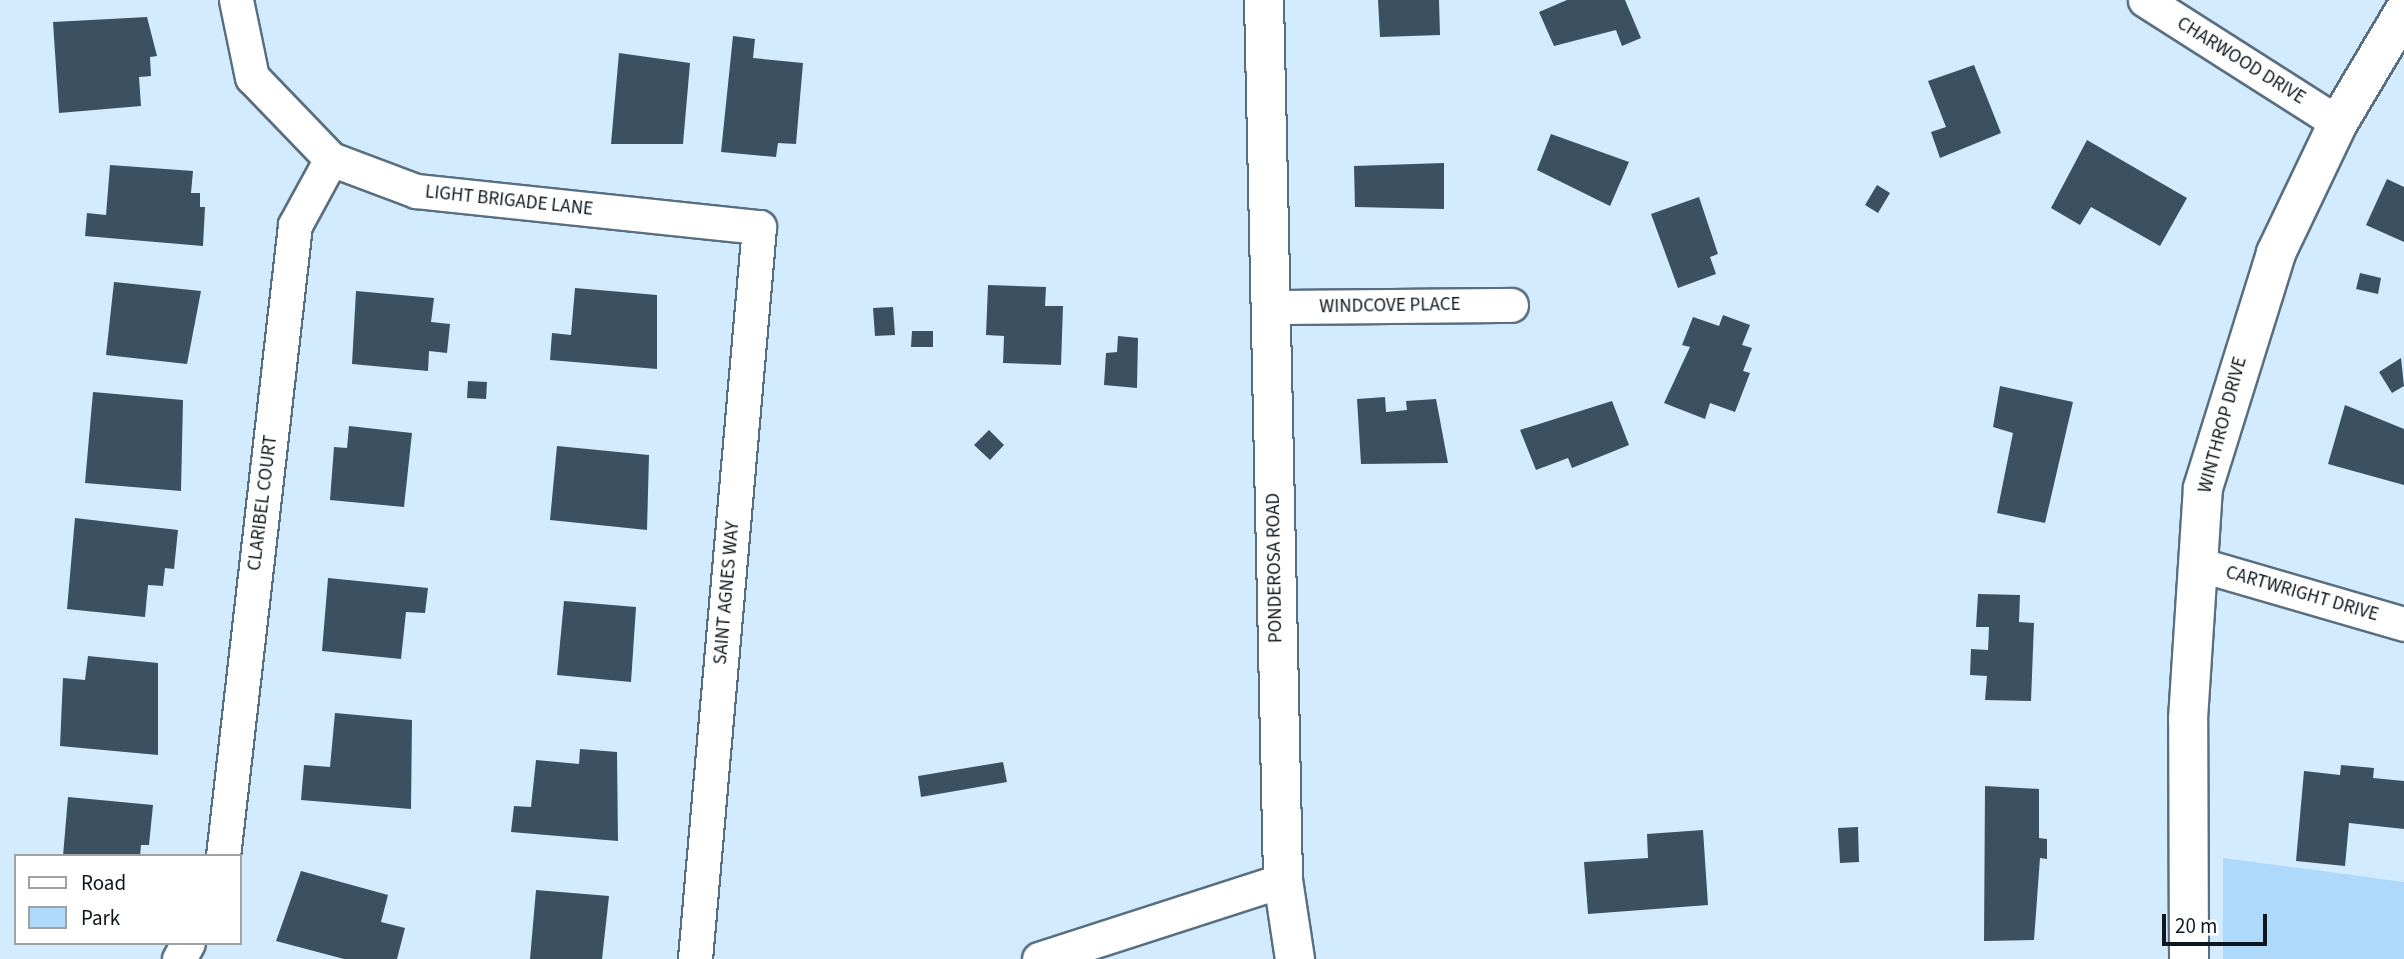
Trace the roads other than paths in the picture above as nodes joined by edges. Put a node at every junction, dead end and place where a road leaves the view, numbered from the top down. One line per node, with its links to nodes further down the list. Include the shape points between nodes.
1 (236, 0): 6 (street, LIGHT BRIGADE LANE, via 252,77)
2 (1264, 0): 9 (street, PONDEROSA ROAD)
3 (2145, 0): 5 (street, CHARWOOD DRIVE)
4 (2404, 12): 5 (street, WINTHROP DRIVE)
5 (2338, 122): 10 (street, WINTHROP DRIVE, via 2276,253 2239,361 2203,488)
6 (331, 159): 7 (street, LIGHT BRIGADE LANE, via 416,191); 12 (street, CLARIBEL COURT, via 295,225)
7 (759, 227): 14 (street, SAINT AGNES WAY)
8 (1511, 305): 9 (street, WINDCOVE PLACE)
9 (1270, 307): 13 (street, PONDEROSA ROAD)
10 (2201, 565): 11 (street, CARTWRIGHT DRIVE); 17 (street, WINTHROP DRIVE, via 2188,719)
11 (2404, 624)
12 (223, 854)
13 (1283, 880): 15 (street); 16 (street, PONDEROSA ROAD)
14 (695, 959)
15 (1039, 959)
16 (1294, 959)
17 (2189, 959)

